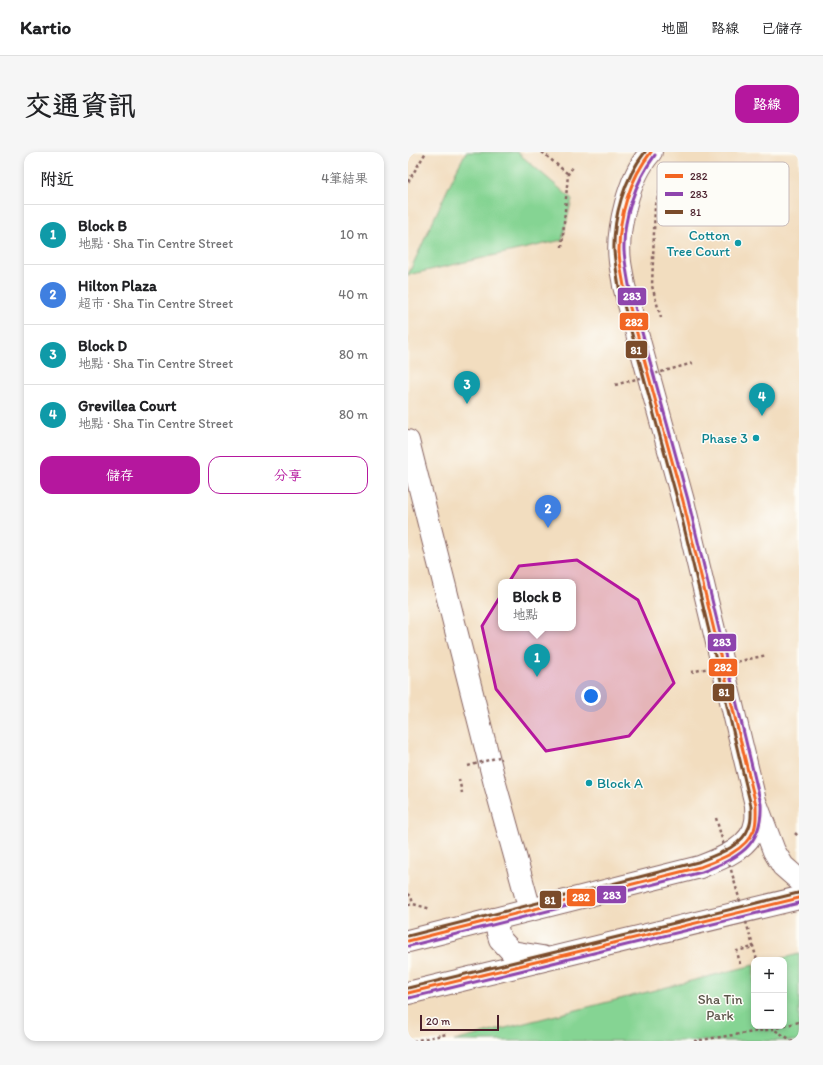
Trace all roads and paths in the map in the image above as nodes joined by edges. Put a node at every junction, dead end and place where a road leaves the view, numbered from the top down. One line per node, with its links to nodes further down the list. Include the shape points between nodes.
1 (426, 152): 6 (path)
2 (542, 152): 5 (path)
3 (651, 152): 19 (main road, via 633,182 625,210 620,236 624,286 701,575)
4 (573, 168): 5 (path)
5 (568, 174): 8 (path)
6 (408, 182)
7 (657, 199): 9 (path)
8 (562, 247)
9 (652, 286)
10 (693, 363): 11 (path, bridge)
11 (615, 385)
12 (408, 441): 27 (main road, via 495,784)
13 (767, 655): 14 (path, bridge)
14 (691, 672)
15 (500, 757): 16 (path, bridge)
16 (468, 766)
17 (459, 779): 18 (path)
18 (462, 793)
19 (756, 805): 21 (main road, via 777,856 783,866); 27 (main road, via 756,822 751,834 742,845 717,861)
20 (716, 818): 30 (path, bridge)
21 (799, 880)
22 (408, 894): 24 (path)
23 (799, 898): 32 (main road)
24 (413, 904): 25 (path); 26 (path)
25 (408, 905)
26 (433, 910)
27 (530, 910): 28 (main road)
28 (494, 919): 29 (main road); 32 (main road, via 500,939 512,952)
29 (408, 941)
30 (754, 947): 31 (path, bridge); 33 (path, via 737,951)
31 (756, 957)
32 (549, 958): 34 (main road)
33 (740, 964)
34 (408, 993)
35 (799, 1022): 36 (path)
36 (787, 1025)
37 (761, 1029): 41 (path)
38 (775, 1029): 42 (path)
39 (447, 1034): 40 (path)
40 (413, 1041)
41 (694, 1041)
42 (793, 1041)

